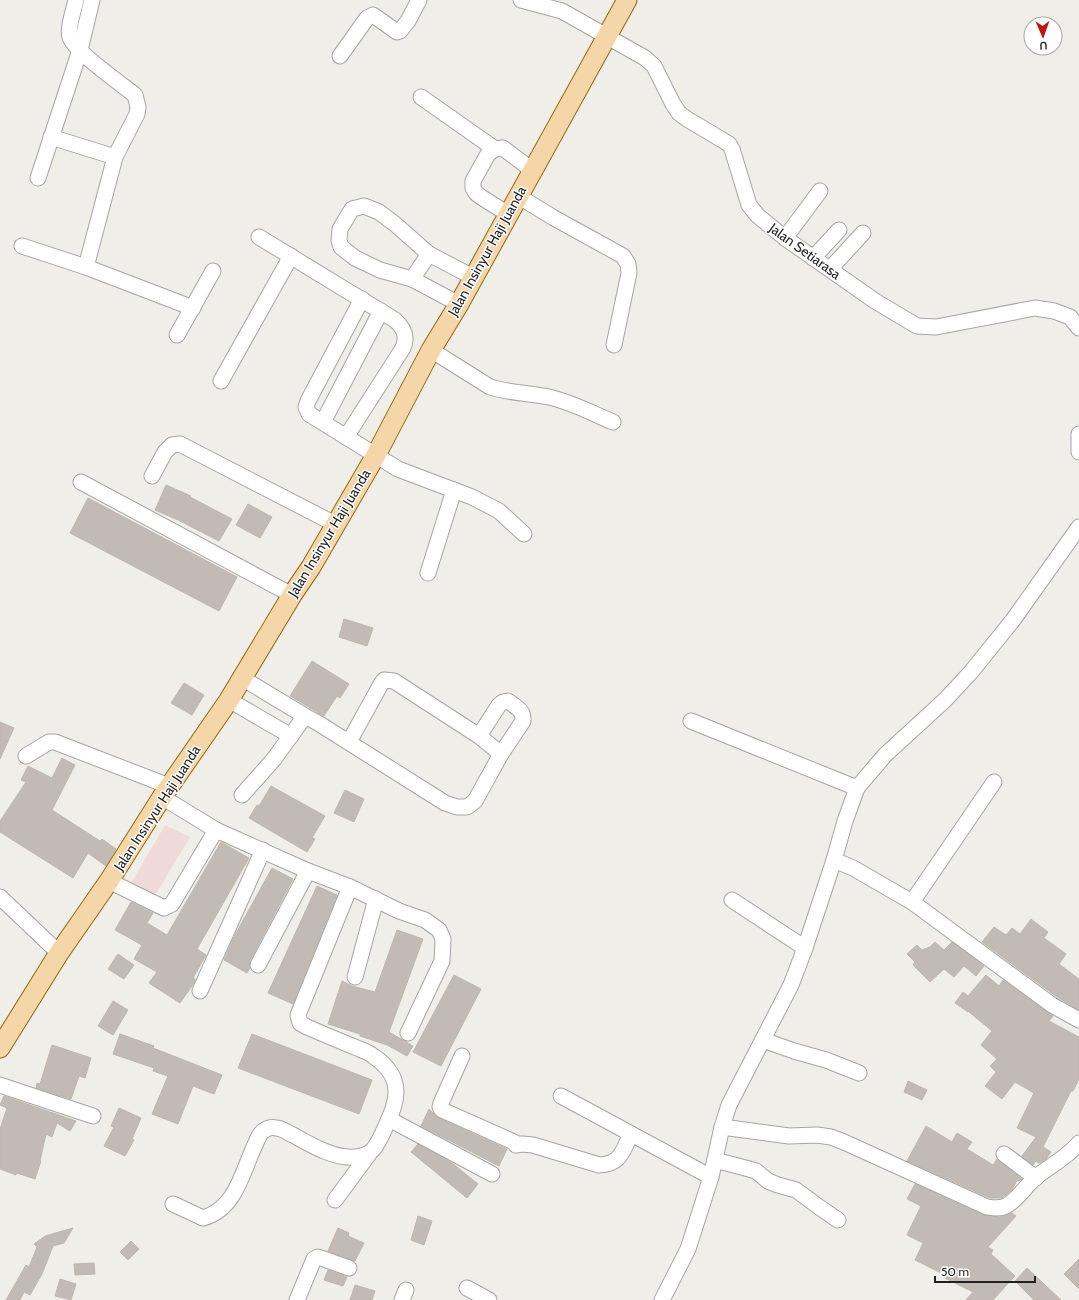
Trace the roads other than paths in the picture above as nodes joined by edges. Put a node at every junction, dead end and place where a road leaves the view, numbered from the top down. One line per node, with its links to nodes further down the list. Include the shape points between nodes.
1 (76, 0): 7 (street, via 69,31 70,37)
2 (92, 0): 7 (street)
3 (419, 0): 8 (street, via 400,31 397,32 373,15 367,18)
4 (521, 0): 6 (street, Jalan Setiarasa, via 562,12)
5 (627, 0): 6 (main road, Jalan Insinyur Haji Juanda)
6 (607, 36): 13 (main road, Jalan Insinyur Haji Juanda); 21 (street, Jalan Setiarasa, via 654,66 679,113 729,144 749,205 758,216)
7 (80, 50): 10 (street); 12 (street, via 135,95 137,100 138,114)
8 (340, 56)
9 (421, 97): 11 (street)
10 (51, 137): 12 (street); 14 (street)
11 (495, 149): 13 (street, via 503,148); 17 (street, via 488,154 473,181 473,188 481,197)
12 (115, 157): 26 (street)
13 (532, 170): 16 (main road, Jalan Insinyur Haji Juanda)
14 (38, 178)
15 (820, 191): 21 (street)
16 (518, 196): 17 (main road, Jalan Insinyur Haji Juanda); 37 (street, via 622,256 628,264 629,273)
17 (508, 214): 29 (main road, Jalan Insinyur Haji Juanda)
18 (839, 230): 25 (street)
19 (863, 234): 27 (street)
20 (259, 237): 24 (street)
21 (785, 238): 25 (street, Jalan Setiarasa)
22 (22, 246): 26 (street)
23 (429, 254): 29 (street); 30 (street); 30 (street, via 379,212 364,206 352,209 340,229 341,247 355,258 380,270)
24 (291, 256): 31 (street); 39 (street)
25 (813, 258): 27 (street, Jalan Setiarasa)
26 (86, 267): 33 (street)
27 (830, 269): 35 (street, Jalan Setiarasa, via 874,301 917,326 936,327 1035,308 1070,317)
28 (213, 270): 33 (street)
29 (473, 277): 32 (main road, Jalan Insinyur Haji Juanda)
30 (412, 279): 32 (street)
31 (362, 299): 34 (street); 40 (street, via 308,401 306,408 309,414)
32 (459, 304): 38 (main road, Jalan Insinyur Haji Juanda)
33 (193, 308): 36 (street)
34 (381, 311): 40 (street); 43 (street, via 400,324 406,340)
35 (1079, 328)
36 (177, 335)
37 (614, 345)
38 (431, 350): 41 (street, via 490,387 558,400); 45 (main road, Jalan Insinyur Haji Juanda)
39 (221, 381)
40 (323, 422): 43 (street)
41 (613, 422)
42 (1079, 435): 44 (street)
43 (346, 437): 45 (street)
44 (1079, 452)
45 (376, 455): 48 (street, via 398,468); 49 (main road, Jalan Insinyur Haji Juanda)
46 (152, 476): 49 (street, via 165,452 172,445 180,444)
47 (81, 482): 53 (street)
48 (454, 490): 51 (street, via 499,511); 52 (street)
49 (335, 524): 53 (main road, Jalan Insinyur Haji Juanda)
50 (1079, 527): 64 (street, via 1013,620 971,672 945,700 885,755)
51 (524, 534)
52 (428, 573)
53 (292, 595): 54 (main road, Jalan Insinyur Haji Juanda)
54 (242, 678): 55 (main road, Jalan Insinyur Haji Juanda); 56 (street)
55 (229, 700): 58 (street); 65 (main road, Jalan Insinyur Haji Juanda)
56 (305, 716): 58 (street); 60 (street)
57 (691, 722): 64 (street)
58 (291, 736): 66 (street, via 264,772)
59 (479, 736): 60 (street, via 394,681 384,680); 61 (street); 61 (street, via 503,702 508,701 522,711 524,721)
60 (349, 742): 61 (street, via 445,803 457,807 467,806 475,801)
61 (502, 754)
62 (26, 756): 65 (street, via 49,742 55,742)
63 (994, 782): 76 (street)
64 (857, 788): 69 (street)
65 (165, 792): 67 (street); 71 (main road, Jalan Insinyur Haji Juanda)
66 (242, 794)
67 (216, 830): 68 (street); 71 (street, via 172,904 164,908)
68 (264, 850): 70 (street); 81 (street)
69 (834, 860): 76 (street); 77 (street)
70 (308, 871): 72 (street); 79 (street)
71 (109, 881): 78 (main road, Jalan Insinyur Haji Juanda)
72 (350, 887): 74 (street); 91 (street, via 298,1019 300,1023 373,1056 388,1069 395,1084 396,1097)
73 (0, 897): 78 (street)
74 (376, 899): 80 (street); 83 (street, via 425,920 439,930 443,939 442,961)
75 (732, 900): 77 (street)
76 (912, 902): 82 (street, via 1052,1005)
77 (805, 948): 84 (street, via 791,985)
78 (59, 953): 85 (main road, Jalan Insinyur Haji Juanda)
79 (258, 965)
80 (355, 977)
81 (200, 991)
82 (1079, 1020)
83 (408, 1033)
84 (763, 1040): 87 (street); 92 (street, via 732,1098)
85 (0, 1048)
86 (462, 1056): 93 (street, via 440,1107 514,1142 516,1146 532,1145 606,1165 618,1160)
87 (859, 1073)
88 (0, 1085): 90 (street)
89 (561, 1096): 93 (street)
90 (93, 1116)
91 (389, 1120): 95 (street, via 376,1147); 98 (street)
92 (722, 1127): 97 (street); 100 (street, via 790,1136 831,1137 994,1208 1008,1205)
93 (631, 1134): 99 (street)
94 (1078, 1146): 100 (street)
95 (369, 1154): 101 (street); 102 (street, via 355,1157 339,1156 277,1128 269,1128 262,1131 236,1190 218,1212 203,1218)
96 (1004, 1154): 100 (street)
97 (715, 1160): 99 (street); 103 (street, via 756,1171 768,1181 796,1190)
98 (492, 1174)
99 (711, 1177): 108 (street, via 688,1249)
100 (1036, 1178)
101 (335, 1200)
102 (173, 1204)
103 (838, 1220)
104 (349, 1268): 106 (street, via 318,1257 314,1259)
105 (467, 1288): 107 (street)
106 (297, 1300)
107 (489, 1300)
108 (662, 1300)

